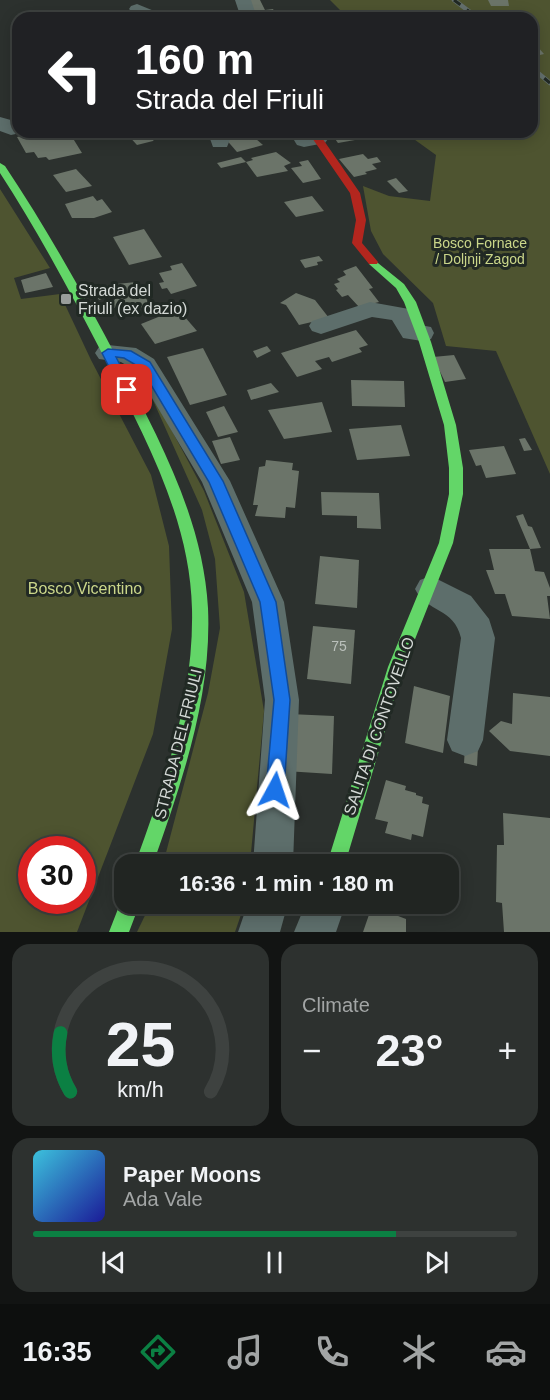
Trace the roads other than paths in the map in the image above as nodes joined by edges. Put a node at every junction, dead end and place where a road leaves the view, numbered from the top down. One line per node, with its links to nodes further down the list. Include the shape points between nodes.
1 (137, 9): 2 (street)
2 (144, 12)
3 (313, 138): 6 (street, SALITA DI CONTOVELLO, via 355,193 361,220 357,243 364,255 400,286)
4 (0, 166): 7 (street, STRADA DEL FRIULI, via 39,225)
5 (321, 326): 6 (street, via 370,309 400,314 412,332)
6 (422, 333): 8 (street, SALITA DI CONTOVELLO, via 450,423 456,470 446,546)
7 (108, 353): 10 (street, STRADA DEL FRIULI, via 170,475 186,521 201,606 195,687); 11 (street, via 127,354 145,365 216,481 268,602 282,700)
8 (431, 589): 9 (street, via 460,605 472,619 478,638); 12 (street, SALITA DI CONTOVELLO, via 399,661)
9 (465, 740)
10 (147, 854)
11 (273, 854)
12 (338, 854)
13 (126, 914): 16 (street)
14 (265, 914): 17 (street)
15 (322, 914): 18 (street)
16 (119, 932)
17 (259, 932)
18 (315, 932)

